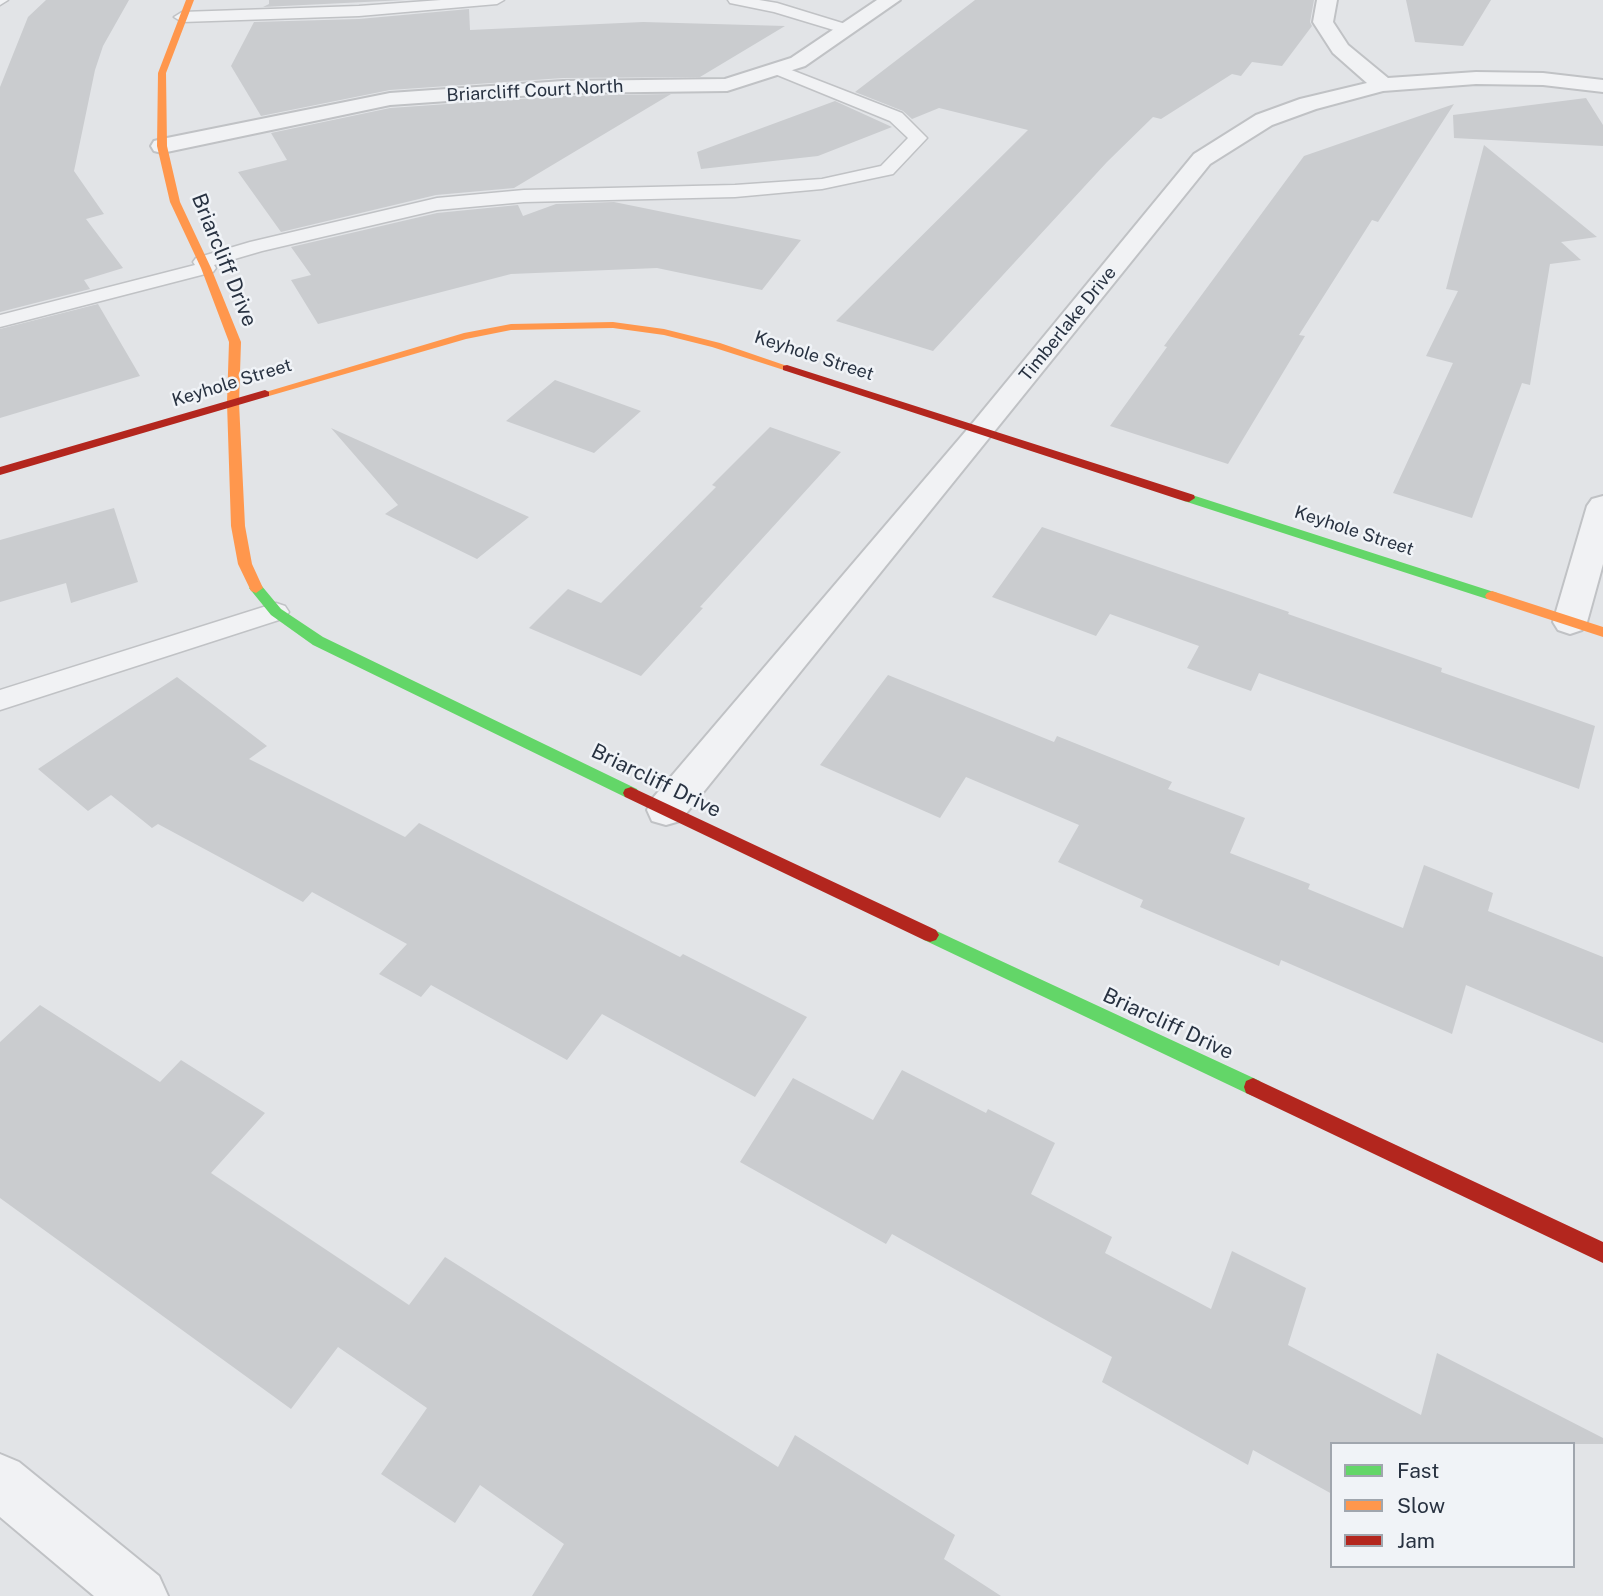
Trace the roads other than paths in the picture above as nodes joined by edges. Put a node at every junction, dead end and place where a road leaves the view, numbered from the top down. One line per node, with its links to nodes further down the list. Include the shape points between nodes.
1 (190, 0): 6 (street, Briarcliff Drive)
2 (497, 0): 6 (lane, via 359,12)
3 (735, 0): 7 (lane)
4 (890, 0): 7 (street, Briarcliff Court North)
5 (1327, 0): 9 (street, via 1323,22 1340,49)
6 (182, 17): 11 (street, Briarcliff Drive, via 162,73)
7 (847, 29): 8 (street, Briarcliff Court North, via 798,62)
8 (776, 69): 11 (street, Briarcliff Court North, via 727,85 563,87 390,99); 12 (lane, via 896,117 918,138 887,170 822,184 437,204 310,233)
9 (1383, 85): 10 (street, Timberlake Drive, via 1476,78); 15 (street, Timberlake Drive, via 1264,120 1202,159)
10 (1603, 86)
11 (162, 146): 12 (street, Briarcliff Drive, via 176,202)
12 (204, 265): 13 (lane); 14 (street, Briarcliff Drive, via 235,342)
13 (0, 321)
14 (233, 403): 15 (street, Keyhole Street, via 464,336 511,327 613,325 716,345); 16 (street, Keyhole Street); 18 (street, Briarcliff Drive, via 238,526 245,564 253,584)
15 (981, 430): 19 (street, Keyhole Street); 22 (street, Timberlake Drive)
16 (0, 471)
17 (1603, 506): 19 (street)
18 (276, 612): 21 (lane); 22 (street, Briarcliff Drive, via 318,642)
19 (1570, 622): 20 (street, Keyhole Street)
20 (1603, 632)
21 (0, 700)
22 (666, 810): 23 (street, Briarcliff Drive)
23 (1603, 1253)
24 (0, 1480): 25 (street)
25 (139, 1596)

